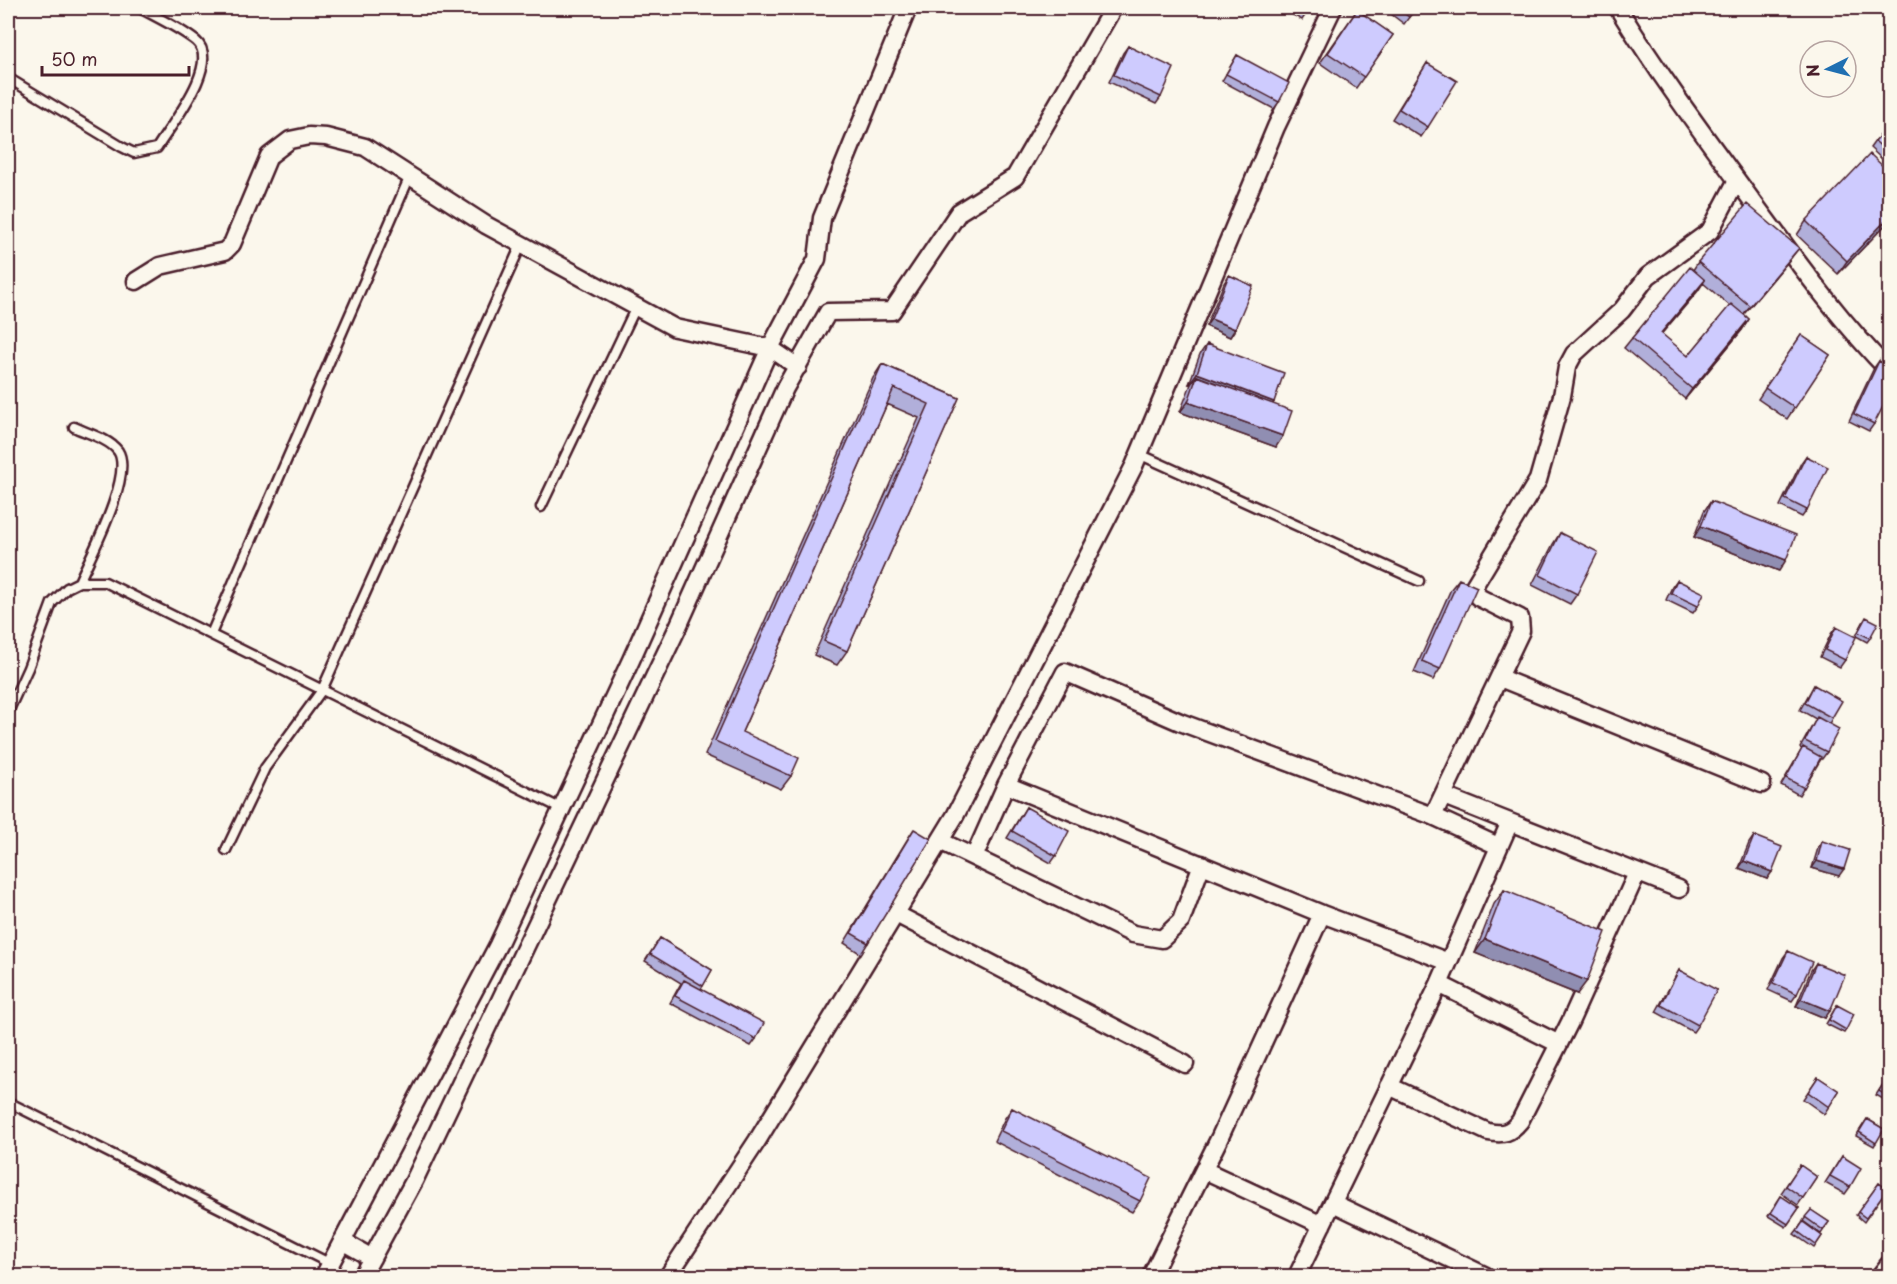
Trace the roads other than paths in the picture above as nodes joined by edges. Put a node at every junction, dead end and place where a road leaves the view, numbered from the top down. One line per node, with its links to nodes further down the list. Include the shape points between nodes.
1 (140, 8): 6 (lane, via 198,42 203,53 199,79 157,148 134,153)
2 (908, 8): 12 (street, via 822,218 817,260)
3 (1334, 8): 16 (street, via 1267,148)
4 (1618, 8): 8 (street, via 1650,60)
5 (1106, 10): 13 (street, via 1015,177 959,212 892,311 828,312)
6 (8, 78)
7 (410, 176): 9 (street); 10 (street, via 365,147 326,137 290,140 269,156 232,244 225,251 160,266); 20 (lane)
8 (1737, 180): 14 (street, via 1854,334); 21 (street, via 1710,231 1648,276 1622,310 1570,361 1538,480 1474,586 1478,597 1516,615 1521,624)
9 (521, 245): 11 (street); 22 (lane)
10 (136, 281)
11 (636, 307): 12 (street, via 675,328); 17 (lane)
12 (770, 348): 13 (street); 27 (street)
13 (798, 367): 49 (street, via 419,1170)
14 (1890, 372)
15 (74, 427): 19 (lane, via 108,444 121,459 114,502)
16 (1139, 454): 18 (lane); 30 (street)
17 (540, 507)
18 (1419, 581)
19 (80, 582): 20 (lane, via 105,582); 23 (lane, via 52,603)
20 (211, 634): 22 (lane)
21 (1500, 678): 24 (street); 26 (street)
22 (322, 690): 27 (lane); 32 (lane, via 265,768)
23 (8, 712)
24 (1762, 784)
25 (1006, 785): 28 (street, via 1065,672 1180,722); 33 (street); 34 (street)
26 (1444, 796): 28 (street); 29 (street)
27 (562, 808): 48 (street, via 498,945)
28 (1433, 816): 31 (street)
29 (1510, 822): 31 (street); 35 (street)
30 (940, 841): 33 (street); 37 (street)
31 (1498, 846): 39 (street)
32 (226, 850)
33 (974, 857): 34 (street, via 1133,934 1162,939 1181,921)
34 (1202, 864): 38 (street)
35 (1637, 873): 36 (street); 41 (street)
36 (1679, 890)
37 (896, 914): 42 (street); 53 (street, via 757,1141)
38 (1322, 914): 39 (street); 45 (street)
39 (1446, 961): 40 (street)
40 (1438, 984): 41 (street); 43 (street)
41 (1559, 1044): 43 (street, via 1520,1121 1512,1131 1501,1135)
42 (1185, 1064)
43 (1389, 1086): 46 (street)
44 (8, 1102): 51 (lane)
45 (1204, 1170): 47 (street); 54 (street)
46 (1333, 1203): 47 (street); 56 (street)
47 (1322, 1225): 55 (street)
48 (342, 1241): 49 (street); 51 (street)
49 (372, 1258): 52 (street)
50 (1890, 1267): 57 (street)
51 (328, 1270)
52 (362, 1276)
53 (668, 1276)
54 (1151, 1276)
55 (1297, 1276)
56 (1486, 1276)
57 (1883, 1276)

